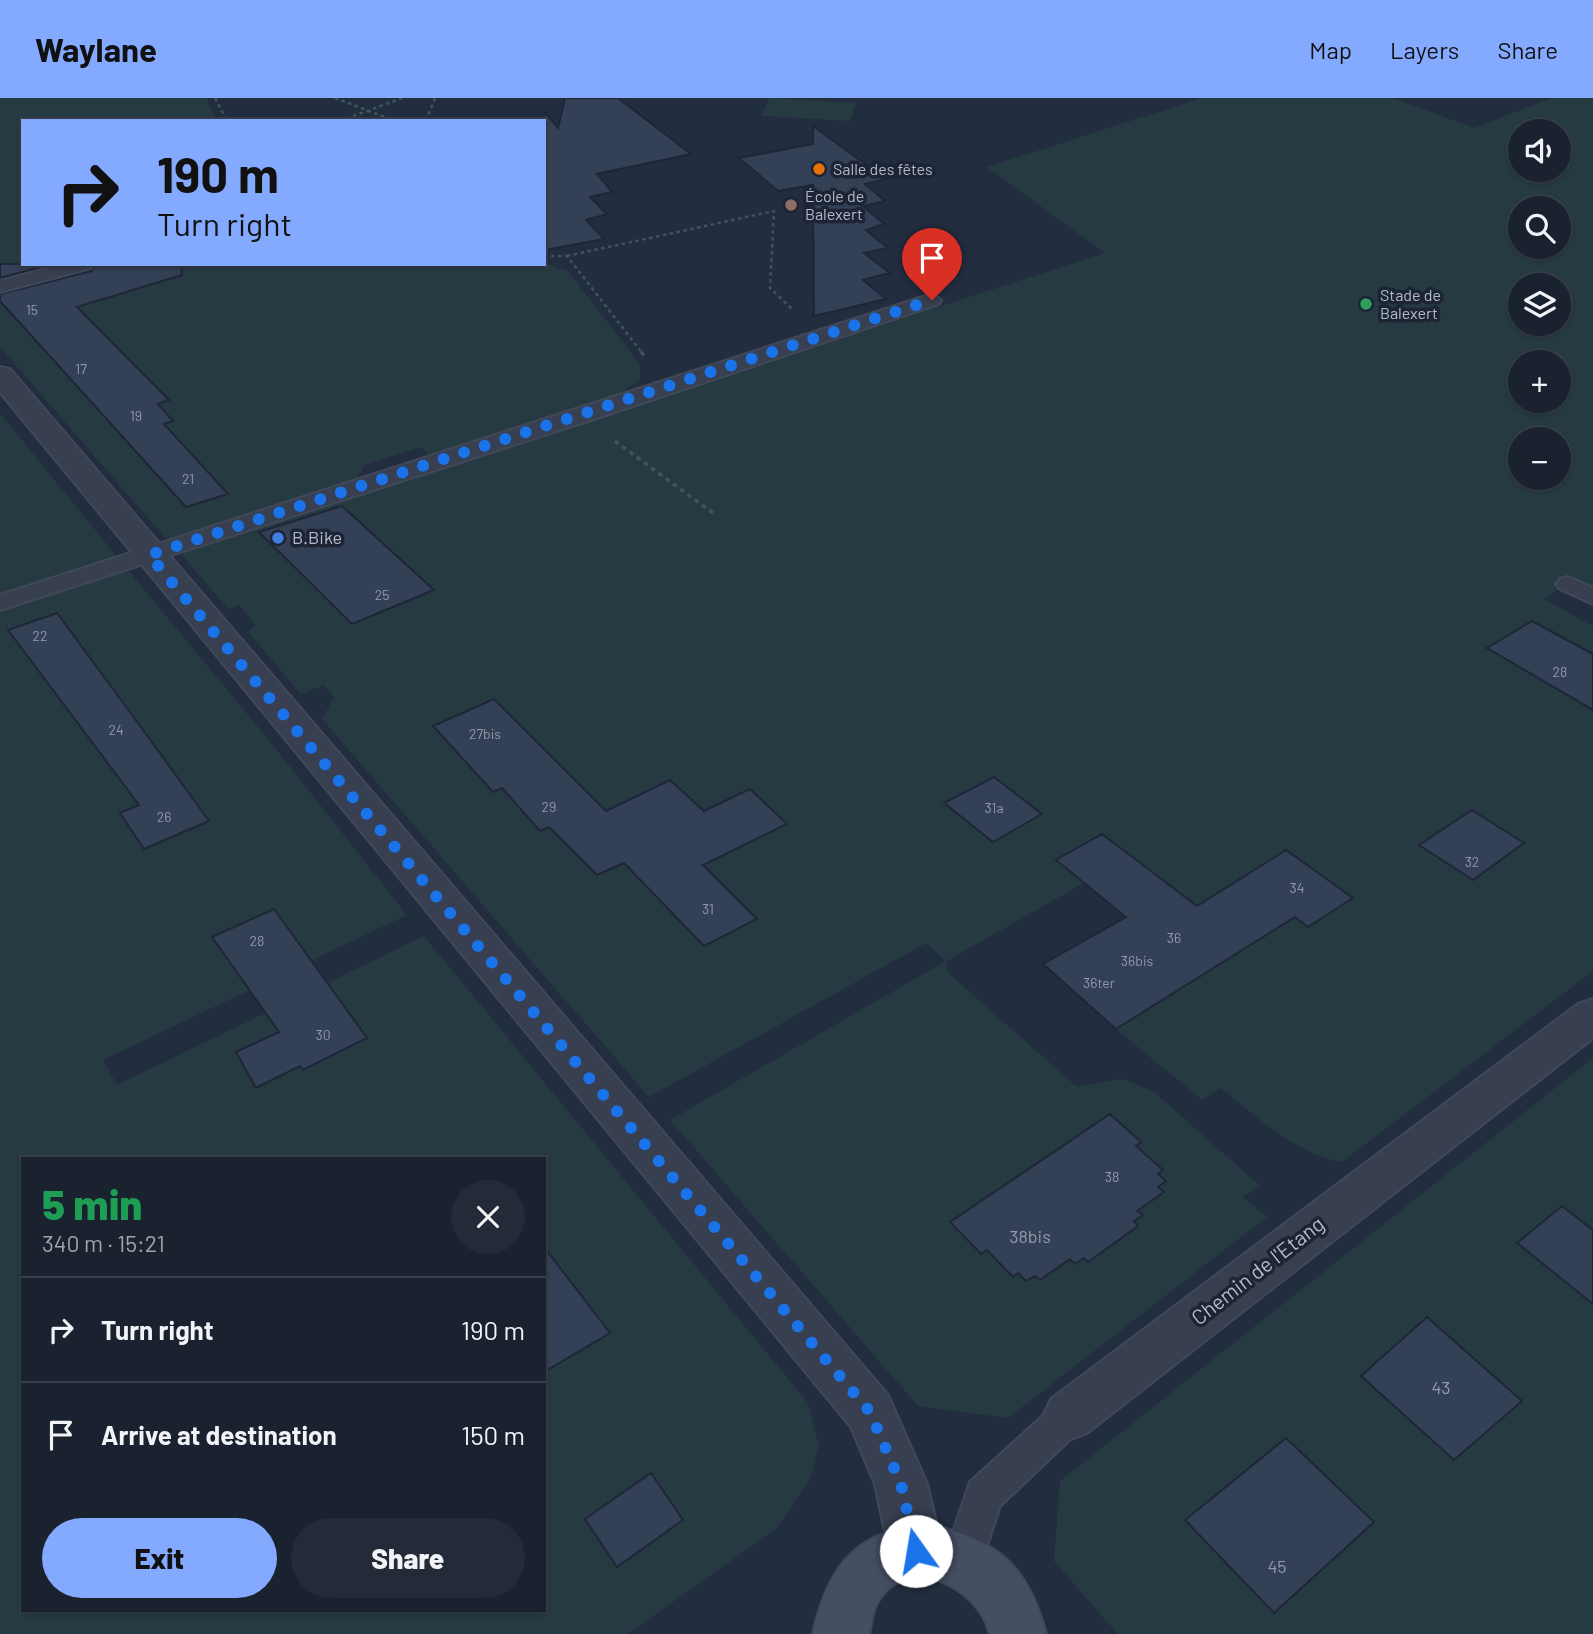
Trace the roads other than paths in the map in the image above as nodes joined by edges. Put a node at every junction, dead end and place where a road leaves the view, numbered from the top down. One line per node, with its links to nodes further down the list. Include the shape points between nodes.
1 (78, 266): 2 (lane)
2 (0, 287)
3 (932, 300): 5 (lane)
4 (0, 374): 5 (street)
5 (149, 555): 8 (lane); 11 (street, via 870,1412 901,1484)
6 (1569, 584): 7 (lane)
7 (1593, 597)
8 (0, 603)
9 (1593, 1014): 10 (street, Chemin de l'Etang)
10 (1069, 1416): 11 (lane, Chemin de l'Etang, via 984,1495)
11 (940, 1555): 12 (street, via 887,1560 863,1578 847,1603); 13 (street, via 988,1575 1006,1597)
12 (841, 1634)
13 (1018, 1634)

